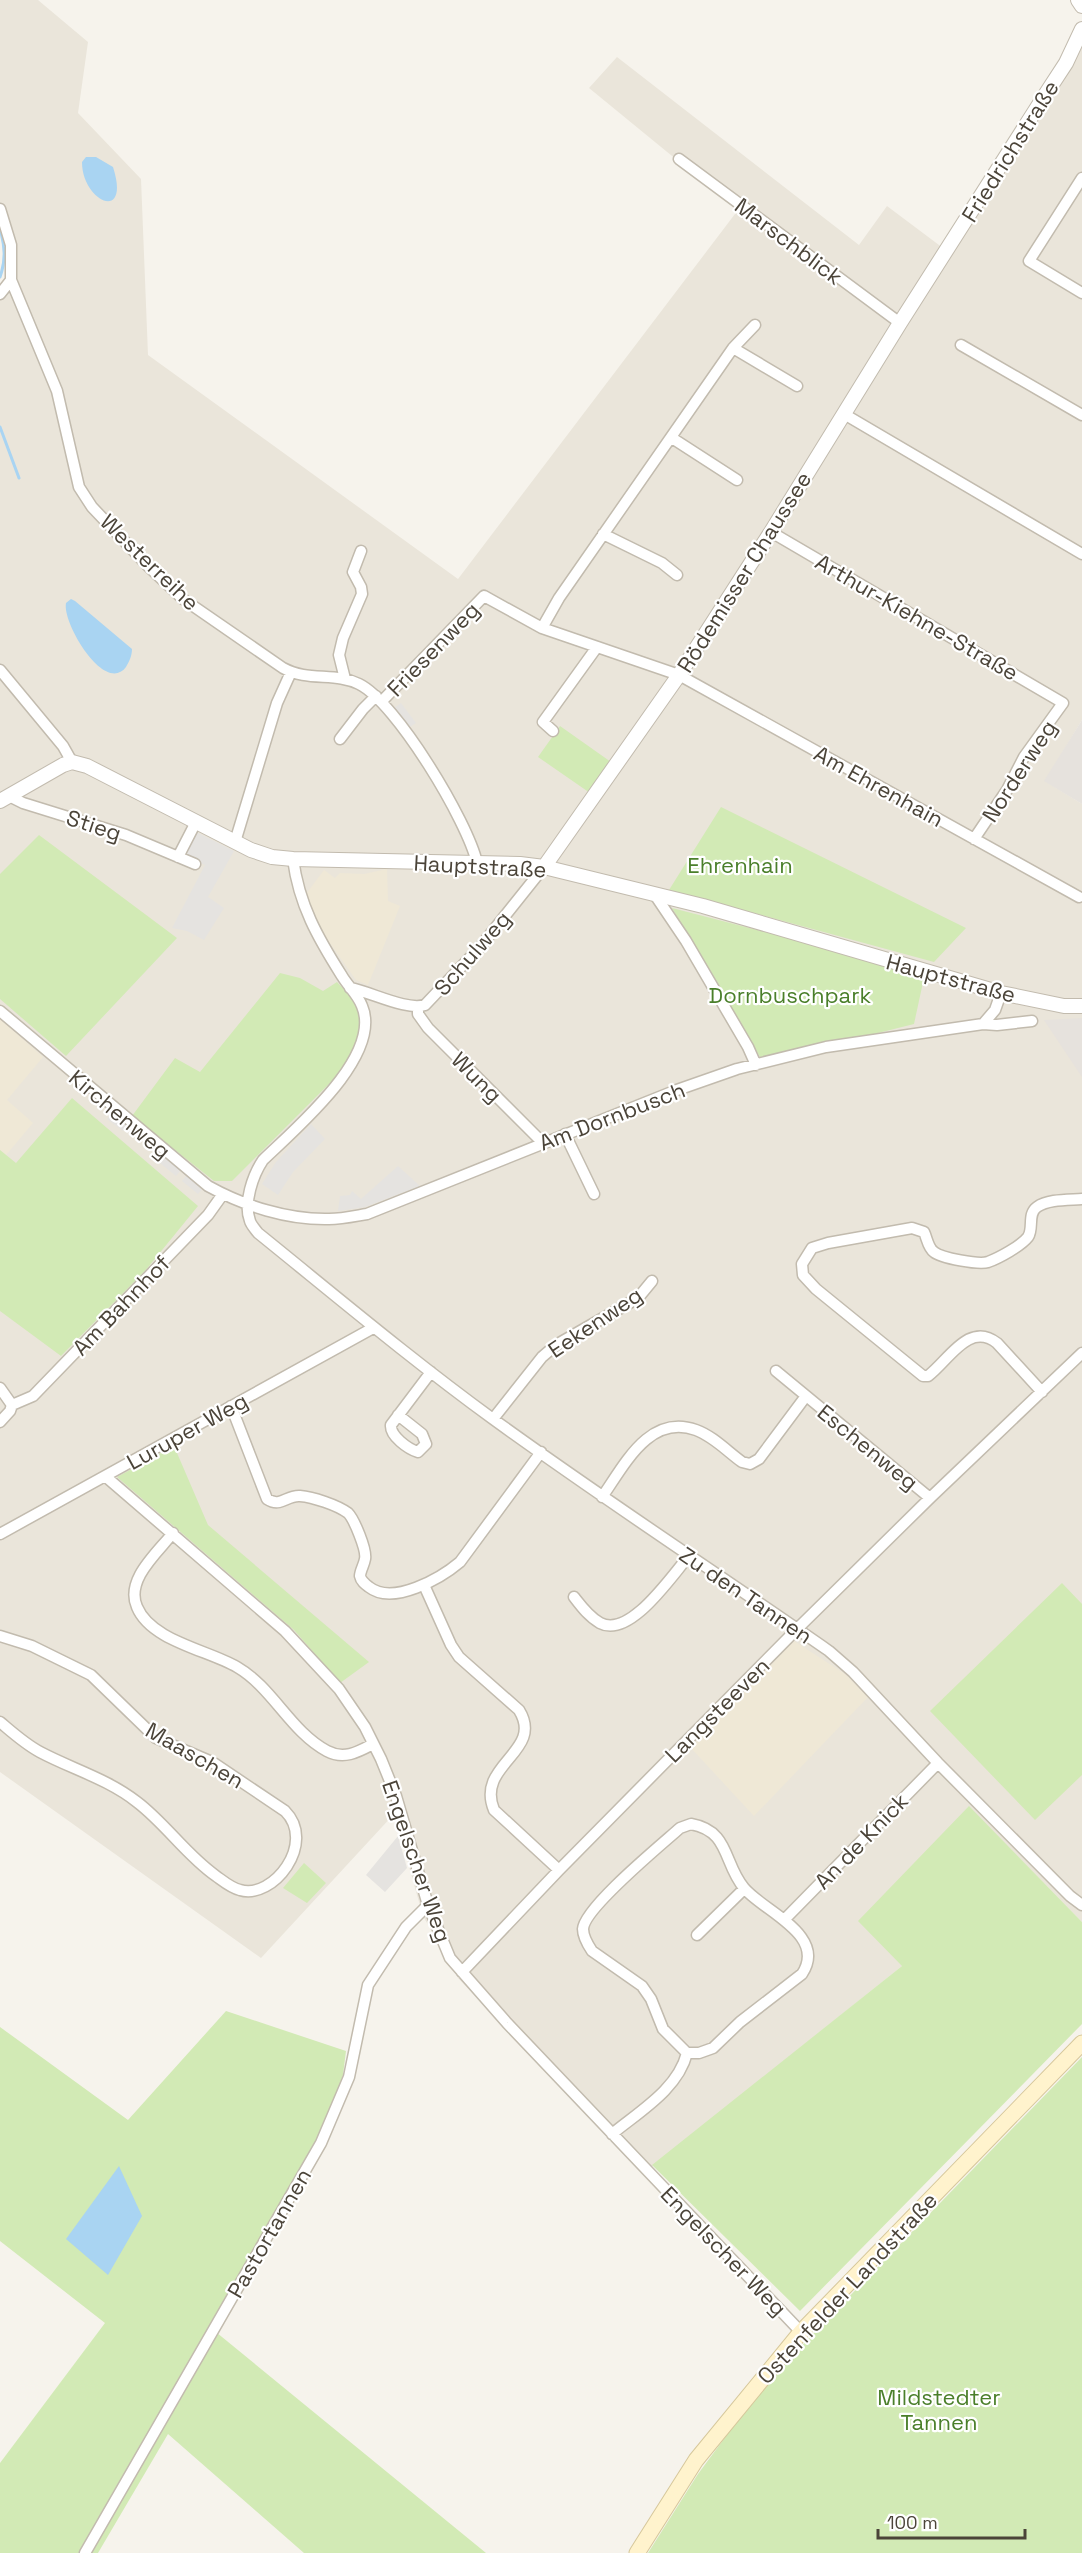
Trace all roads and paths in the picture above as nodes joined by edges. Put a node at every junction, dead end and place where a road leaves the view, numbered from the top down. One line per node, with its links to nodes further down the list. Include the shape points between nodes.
1 (1078, 0): 2 (street)
2 (1082, 6)
3 (1082, 28): 7 (street, Friedrichstraße, via 1066,63)
4 (679, 159): 11 (street, Marschblick)
5 (1082, 178): 9 (street, via 1029,261)
6 (0, 209): 8 (street, Westerreihe, via 11,245)
7 (934, 270): 11 (street, Rödemisser Chaussee)
8 (11, 280): 10 (street); 29 (street, Westerreihe, via 57,391 79,487 92,507 183,599)
9 (1082, 293)
10 (0, 294)
11 (900, 323): 16 (street, Rödemisser Chaussee)
12 (755, 325): 14 (street)
13 (961, 345): 17 (street)
14 (734, 348): 15 (street); 18 (street)
15 (797, 386)
16 (844, 414): 20 (street, Rödemisser Chaussee); 23 (street)
17 (1082, 415)
18 (672, 438): 19 (street); 21 (street)
19 (737, 480)
20 (771, 532): 30 (street, Rödemisser Chaussee); 33 (street, Arthur-Kiehne-Straße)
21 (603, 534): 24 (street); 26 (street)
22 (361, 551): 31 (street, via 353,572 362,594 339,656)
23 (1082, 554)
24 (678, 574)
25 (484, 596): 26 (street, Am Ehrenhain); 32 (street, Friesenweg)
26 (542, 628): 27 (street, Am Ehrenhain)
27 (597, 647): 30 (street, Am Ehrenhain); 34 (street, via 543,722)
28 (0, 670): 36 (street)
29 (291, 672): 31 (street, Westerreihe); 40 (street, via 274,713)
30 (679, 675): 39 (street, Am Ehrenhain); 45 (street, Rödemisser Chaussee)
31 (345, 679): 32 (street, Westerreihe)
32 (379, 698): 35 (street, Friesenweg, via 363,708); 43 (street, Westerreihe, via 451,804)
33 (1063, 703): 39 (street, Norderweg, via 1024,757)
34 (553, 731)
35 (340, 740)
36 (72, 762): 37 (street); 38 (street, Hauptstraße)
37 (4, 799): 41 (street, Stieg, via 126,835)
38 (196, 822): 40 (street, Hauptstraße); 41 (street)
39 (974, 839): 47 (street, Am Ehrenhain)
40 (235, 842): 42 (street, Hauptstraße, via 272,857)
41 (178, 856): 44 (street, Stieg)
42 (293, 860): 43 (street, Hauptstraße); 48 (street, via 296,886 306,911)
43 (477, 863): 45 (street, Hauptstraße)
44 (195, 864)
45 (543, 867): 46 (street, Hauptstraße); 51 (street, Schulweg, via 480,947 437,994)
46 (655, 895): 49 (street, Hauptstraße); 55 (street, via 686,941)
47 (1079, 897)
48 (350, 988): 51 (street, Schulweg); 61 (street, via 362,1006 365,1020 352,1065 263,1160)
49 (1002, 993): 50 (street, Hauptstraße); 54 (street)
50 (1082, 1006)
51 (418, 1007): 57 (street, Wung, via 418,1014 428,1028)
52 (0, 1011): 58 (street, Kirchenweg, via 208,1186)
53 (1032, 1021): 54 (street, Am Dornbusch)
54 (983, 1024): 55 (street, Am Dornbusch, via 826,1047)
55 (756, 1065): 56 (street, Am Dornbusch, via 677,1089)
56 (565, 1134): 57 (street, Am Dornbusch); 59 (street)
57 (543, 1143): 61 (street, Am Dornbusch, via 367,1214 297,1218)
58 (223, 1194): 61 (street, Kirchenweg); 70 (street, Am Bahnhof, via 208,1215 33,1396)
59 (594, 1194)
60 (1082, 1198): 68 (street, via 1037,1207 1025,1241 987,1262 932,1252 924,1232 912,1228 824,1244 812,1248 802,1264 803,1275 816,1289 923,1376 928,1376 978,1334 997,1343)
61 (248, 1203): 63 (street, via 249,1221 258,1233)
62 (652, 1281): 73 (street, Eekenweg, via 638,1298 542,1357)
63 (373, 1328): 66 (street, Zu den Tannen); 71 (street, Luruper Weg)
64 (1082, 1353): 68 (street, Langsteeven)
65 (776, 1371): 69 (street, Eschenweg)
66 (431, 1372): 72 (street); 73 (street, Zu den Tannen)
67 (0, 1388): 70 (street)
68 (1042, 1392): 78 (street, Langsteeven)
69 (806, 1396): 77 (street, Eschenweg, via 759,1459 750,1464 696,1430 665,1427 641,1443); 78 (street, Eschenweg)
70 (12, 1405): 74 (street)
71 (231, 1406): 76 (street, Luruper Weg); 82 (street, via 267,1499 280,1503 292,1496 302,1496 349,1514 366,1556 360,1575 372,1589 404,1592)
72 (398, 1415)
73 (493, 1419): 75 (street, Zu den Tannen)
74 (0, 1422)
75 (541, 1452): 77 (street, Zu den Tannen); 82 (street, via 460,1562)
76 (105, 1476): 79 (street, Engelscher Weg); 80 (street, Luruper Weg)
77 (602, 1497): 81 (street, Zu den Tannen)
78 (930, 1498): 84 (street, Langsteeven)
79 (173, 1533): 87 (street, Engelscher Weg, via 307,1653 351,1705); 87 (street, via 139,1576 135,1587 137,1607 143,1617 179,1643 238,1668 328,1752 344,1756)
80 (0, 1534)
81 (689, 1556): 83 (street, via 626,1623 601,1624); 84 (street, Zu den Tannen)
82 (424, 1585): 89 (street, via 459,1657 519,1710 526,1722 521,1743 493,1780 489,1799 494,1810)
83 (574, 1597)
84 (797, 1629): 88 (street, Zu den Tannen, via 853,1672); 89 (street, Langsteeven)
85 (0, 1636): 86 (street, Maaschen, via 32,1646 91,1675 156,1738 212,1762 285,1811 298,1832 294,1855 267,1886 241,1891 196,1861 135,1800 86,1771 24,1743)
86 (0, 1722)
87 (374, 1744): 91 (street, Engelscher Weg, via 396,1796)
88 (938, 1763): 92 (street, Zu den Tannen); 93 (street, An de Knick)
89 (559, 1870): 95 (street, Langsteeven)
90 (744, 1889): 93 (street); 94 (street); 97 (street, via 723,1845 712,1832 692,1824 680,1828 587,1917 583,1930 587,1943 642,1986 663,2030)
91 (428, 1905): 95 (street, Engelscher Weg, via 450,1958); 100 (street, Pastortannen, via 406,1927 368,1985 349,2077 321,2143)
92 (1082, 1905)
93 (784, 1920): 97 (street, via 801,1936 808,1951 809,1964 802,1974 713,2048)
94 (698, 1935)
95 (462, 1972): 98 (street, Engelscher Weg)
96 (1082, 2043): 99 (main road, Ostenfelder Landstraße)
97 (687, 2053): 98 (street, via 674,2082)
98 (612, 2134): 99 (street, Engelscher Weg)
99 (801, 2332): 101 (main road, Ostenfelder Landstraße, via 696,2460)
100 (85, 2553)
101 (637, 2553)

